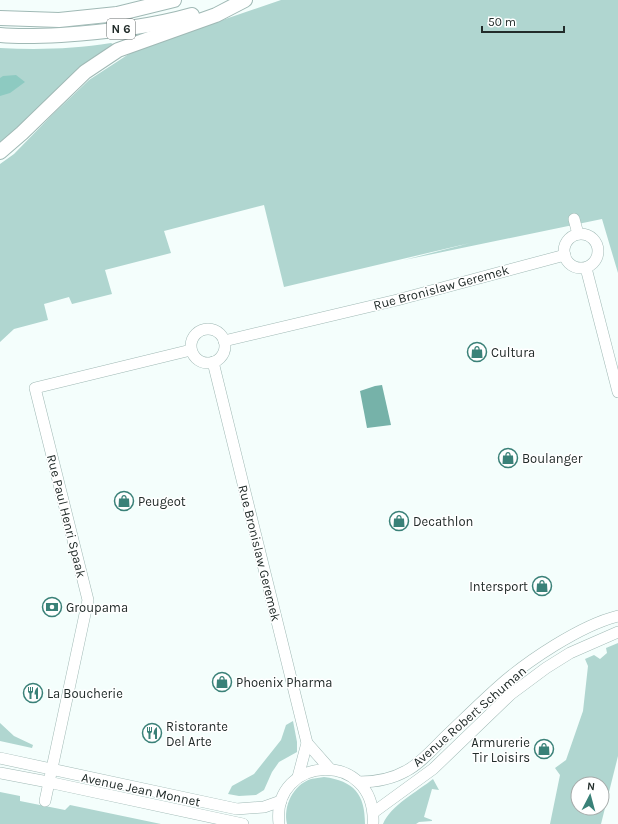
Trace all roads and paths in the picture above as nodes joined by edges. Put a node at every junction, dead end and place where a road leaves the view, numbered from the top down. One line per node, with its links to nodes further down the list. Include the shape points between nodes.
1 (174, 0): 4 (main road, N 6, via 116,14 59,20)
2 (240, 0): 5 (main road, N 6, via 175,20 102,32 18,37)
3 (245, 0): 6 (main road, via 216,16 118,50 85,72)
4 (0, 18)
5 (0, 35)
6 (0, 152)
7 (574, 219): 8 (street)
8 (578, 234): 9 (street, via 566,244); 10 (street, via 592,238 598,246 595,262)
9 (565, 255): 10 (street, via 570,264); 11 (street, Rue Bronislaw Geremek, via 397,300)
10 (586, 268): 14 (street)
11 (224, 341): 12 (street, via 214,330 204,329 192,339); 13 (street, via 222,356)
12 (192, 350): 13 (street, via 197,359); 20 (street, Rue Paul Henri Spaak, via 35,388 88,600)
13 (213, 362): 17 (street, Rue Bronislaw Geremek)
14 (618, 392)
15 (618, 616): 24 (street, Avenue Robert Schuman, via 573,635 538,656 500,686 429,753 406,771 381,780)
16 (618, 632): 27 (street, Avenue Robert Schuman, via 570,653 546,668 511,694 433,769)
17 (307, 743): 19 (street, Rue Bronislaw Geremek); 22 (street, Rue Bronislaw Geremek)
18 (0, 758): 20 (street, Avenue Jean Monnet)
19 (330, 769): 22 (street, via 313,770); 24 (street, via 349,775)
20 (51, 770): 23 (street, Rue Paul Henri Spaak); 26 (street, Avenue Jean Monnet, via 237,809 264,807)
21 (0, 773): 23 (street, Avenue Jean Monnet)
22 (298, 777): 26 (street)
23 (48, 782): 25 (street, Rue Paul Henri Spaak); 28 (street, Avenue Jean Monnet)
24 (359, 782): 27 (street, via 369,796)
25 (45, 801)
26 (281, 801): 29 (street)
27 (374, 812): 30 (street)
28 (243, 824)
29 (279, 824)
30 (373, 824)

